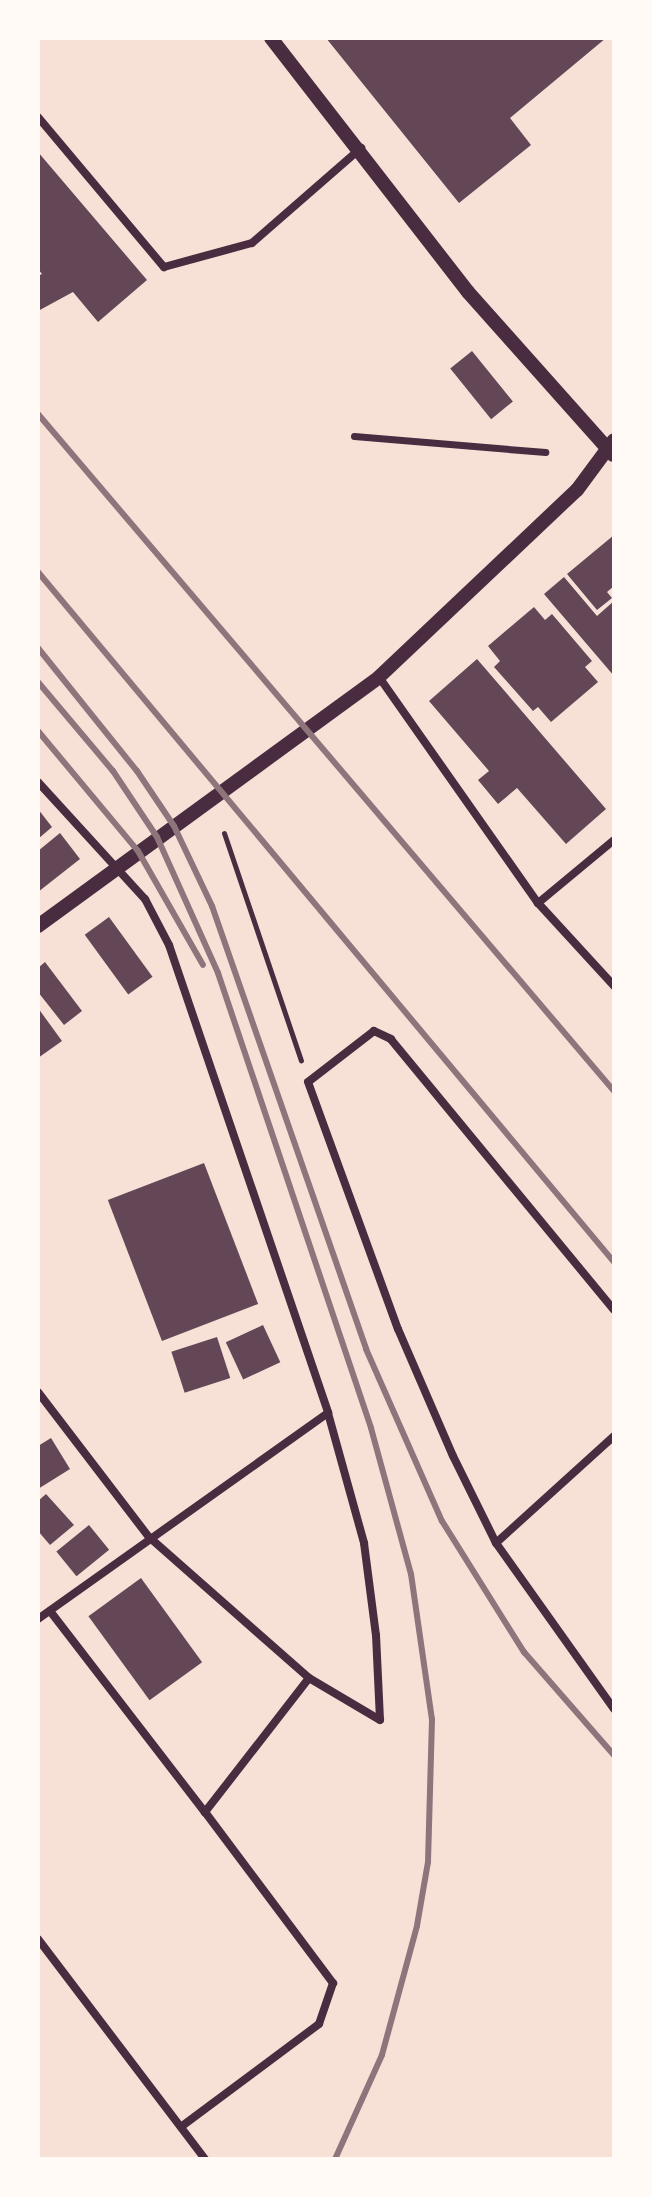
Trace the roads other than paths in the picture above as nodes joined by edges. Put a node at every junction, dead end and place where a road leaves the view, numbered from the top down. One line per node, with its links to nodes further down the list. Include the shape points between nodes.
1 (271, 38): 3 (street)
2 (38, 117): 3 (street, via 164,267 252,243)
3 (361, 148): 5 (street, via 468,292)
4 (354, 436): 6 (street)
5 (612, 448): 7 (street, via 577,490)
6 (545, 452)
7 (379, 677): 10 (street); 11 (street)
8 (38, 782): 10 (street)
9 (614, 840): 11 (street)
10 (116, 868): 12 (street); 16 (street, via 145,899 169,945)
11 (538, 903): 13 (street)
12 (38, 926)
13 (614, 986)
14 (614, 1310): 19 (street, via 391,1039 374,1031 308,1082 398,1329)
15 (38, 1392): 18 (street)
16 (328, 1413): 18 (street); 22 (street, via 364,1543 380,1720)
17 (614, 1436): 19 (street)
18 (149, 1537): 20 (street); 22 (street)
19 (496, 1543): 23 (street)
20 (50, 1611): 21 (street); 24 (street)
21 (38, 1619)
22 (309, 1678): 24 (street)
23 (614, 1709)
24 (205, 1812): 26 (street, via 333,1983 319,2024)
25 (38, 1939): 26 (street)
26 (181, 2127): 27 (street)
27 (205, 2159)

